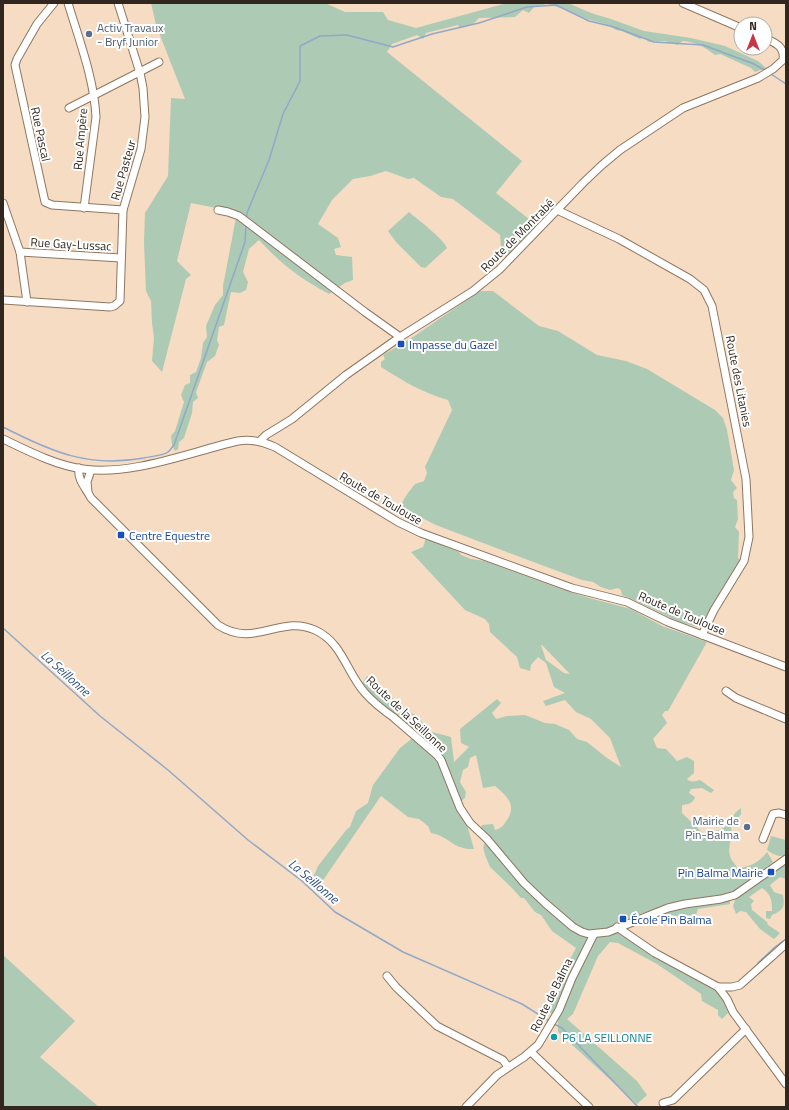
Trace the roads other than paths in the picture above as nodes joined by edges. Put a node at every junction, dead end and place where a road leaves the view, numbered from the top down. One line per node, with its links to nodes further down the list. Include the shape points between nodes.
1 (54, 3): 12 (street, Rue Pascal, via 38,24 15,65 45,202)
2 (68, 3): 9 (street, Rue Ampère)
3 (118, 3): 8 (street, Rue Pasteur)
4 (683, 3): 5 (street)
5 (733, 25)
6 (773, 42): 15 (street, Route de Montrabé, via 780,46 783,52 783,60 773,69 668,117 602,164)
7 (159, 62): 8 (street)
8 (140, 73): 9 (street); 13 (street, Rue Pasteur, via 145,108 144,137)
9 (94, 95): 10 (street); 12 (street, Rue Ampère, via 96,117)
10 (69, 108)
11 (3, 203): 16 (street)
12 (84, 208): 13 (street, Rue Pascal)
13 (123, 210): 17 (street, Rue Pasteur)
14 (218, 210): 20 (street, via 234,214 244,220)
15 (557, 210): 20 (street, Route de Montrabé, via 488,279); 26 (street, Route des Litanies, via 619,239 690,279 704,290 710,300 746,479 748,537 744,561)
16 (20, 252): 17 (street, Rue Gay-Lussac); 19 (street)
17 (121, 258): 19 (street, Rue Pasteur, via 120,296 118,304 114,306)
18 (3, 300): 19 (street)
19 (27, 302)
20 (400, 337): 22 (street, Route de Montrabé)
21 (3, 439): 23 (street, Route de Toulouse, via 47,459)
22 (260, 441): 24 (street, Route de Toulouse, via 238,441 135,467); 26 (street, Route de Toulouse, via 275,447 409,528 572,588 627,602)
23 (79, 468): 24 (street, Route de Toulouse); 25 (street, Route de la Seillonne, via 81,481)
24 (91, 470): 25 (street)
25 (88, 492): 36 (street, Route de la Seillonne, via 91,498 211,619 226,630 248,634 301,626 316,630 330,639 366,694 441,760 460,808 470,823 545,903 573,927)
26 (702, 635): 27 (street, Route de Toulouse)
27 (748, 652): 28 (street, Route de Toulouse); 29 (street, Route de Toulouse)
28 (786, 667)
29 (786, 672)
30 (726, 691): 31 (street, via 736,698)
31 (786, 719)
32 (786, 815): 33 (street, via 773,814)
33 (763, 839)
34 (786, 858): 35 (street, via 735,895 668,908)
35 (617, 927): 36 (street, via 608,932); 39 (street, via 655,953)
36 (594, 934): 43 (street, Route de Balma, via 550,1027)
37 (786, 944): 40 (street, via 748,979)
38 (387, 976): 44 (street, via 437,1026 503,1060)
39 (718, 987): 40 (street); 41 (street)
40 (732, 987): 41 (street)
41 (727, 998): 42 (street, via 733,1012)
42 (746, 1029): 45 (street); 46 (street, via 673,1100)
43 (531, 1052): 44 (street, Route de Balma); 48 (street)
44 (508, 1067): 47 (street, Route de Balma)
45 (786, 1084)
46 (663, 1103)
47 (466, 1107)
48 (589, 1107)

